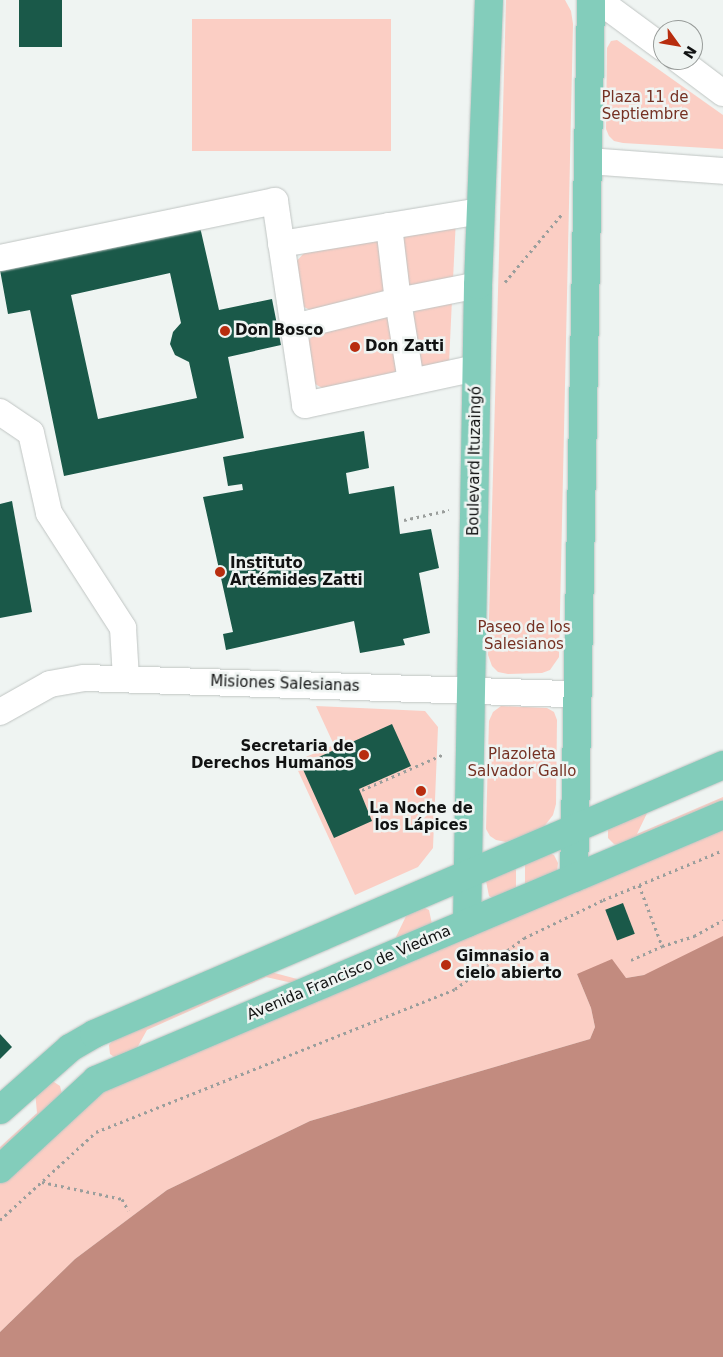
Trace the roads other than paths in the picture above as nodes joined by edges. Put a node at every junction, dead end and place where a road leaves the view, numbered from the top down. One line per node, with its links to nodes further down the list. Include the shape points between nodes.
1 (489, 0): 9 (main road, Boulevard Ituzaingó)
2 (591, 0): 7 (main road)
3 (598, 0): 4 (street)
4 (653, 41)
5 (692, 70): 6 (street)
6 (723, 93)
7 (588, 160): 8 (street); 21 (main road)
8 (723, 171)
9 (480, 211): 10 (street); 13 (main road, Boulevard Ituzaingó)
10 (389, 226): 11 (street); 14 (street)
11 (282, 244): 12 (street, via 275,201); 15 (street)
12 (0, 258)
13 (490, 285): 14 (street); 16 (main road, Boulevard Ituzaingó)
14 (398, 301): 15 (street); 17 (street)
15 (294, 327): 17 (street, via 305,405)
16 (476, 368): 17 (street); 20 (main road, Boulevard Ituzaingó)
17 (411, 381)
18 (0, 412): 19 (street, via 31,433 50,513 123,628)
19 (126, 679): 20 (street, Misiones Salesianas); 22 (street, Misiones Salesianas, via 84,678 50,684)
20 (470, 690): 21 (street, Misiones Salesianas); 26 (main road, Boulevard Ituzaingó)
21 (577, 694): 25 (main road)
22 (0, 712)
23 (723, 765): 25 (main road)
24 (723, 815): 27 (main road, Avenida Francisco de Viedma)
25 (574, 828): 26 (main road); 27 (main road)
26 (468, 875): 28 (main road, Boulevard Ituzaingó); 29 (main road, via 94,1034)
27 (574, 878): 28 (main road, Avenida Francisco de Viedma)
28 (467, 923): 30 (main road, Avenida Francisco de Viedma)
29 (70, 1048): 30 (main road); 31 (main road)
30 (96, 1080): 32 (main road, Avenida Francisco de Viedma)
31 (0, 1110)
32 (0, 1169)

